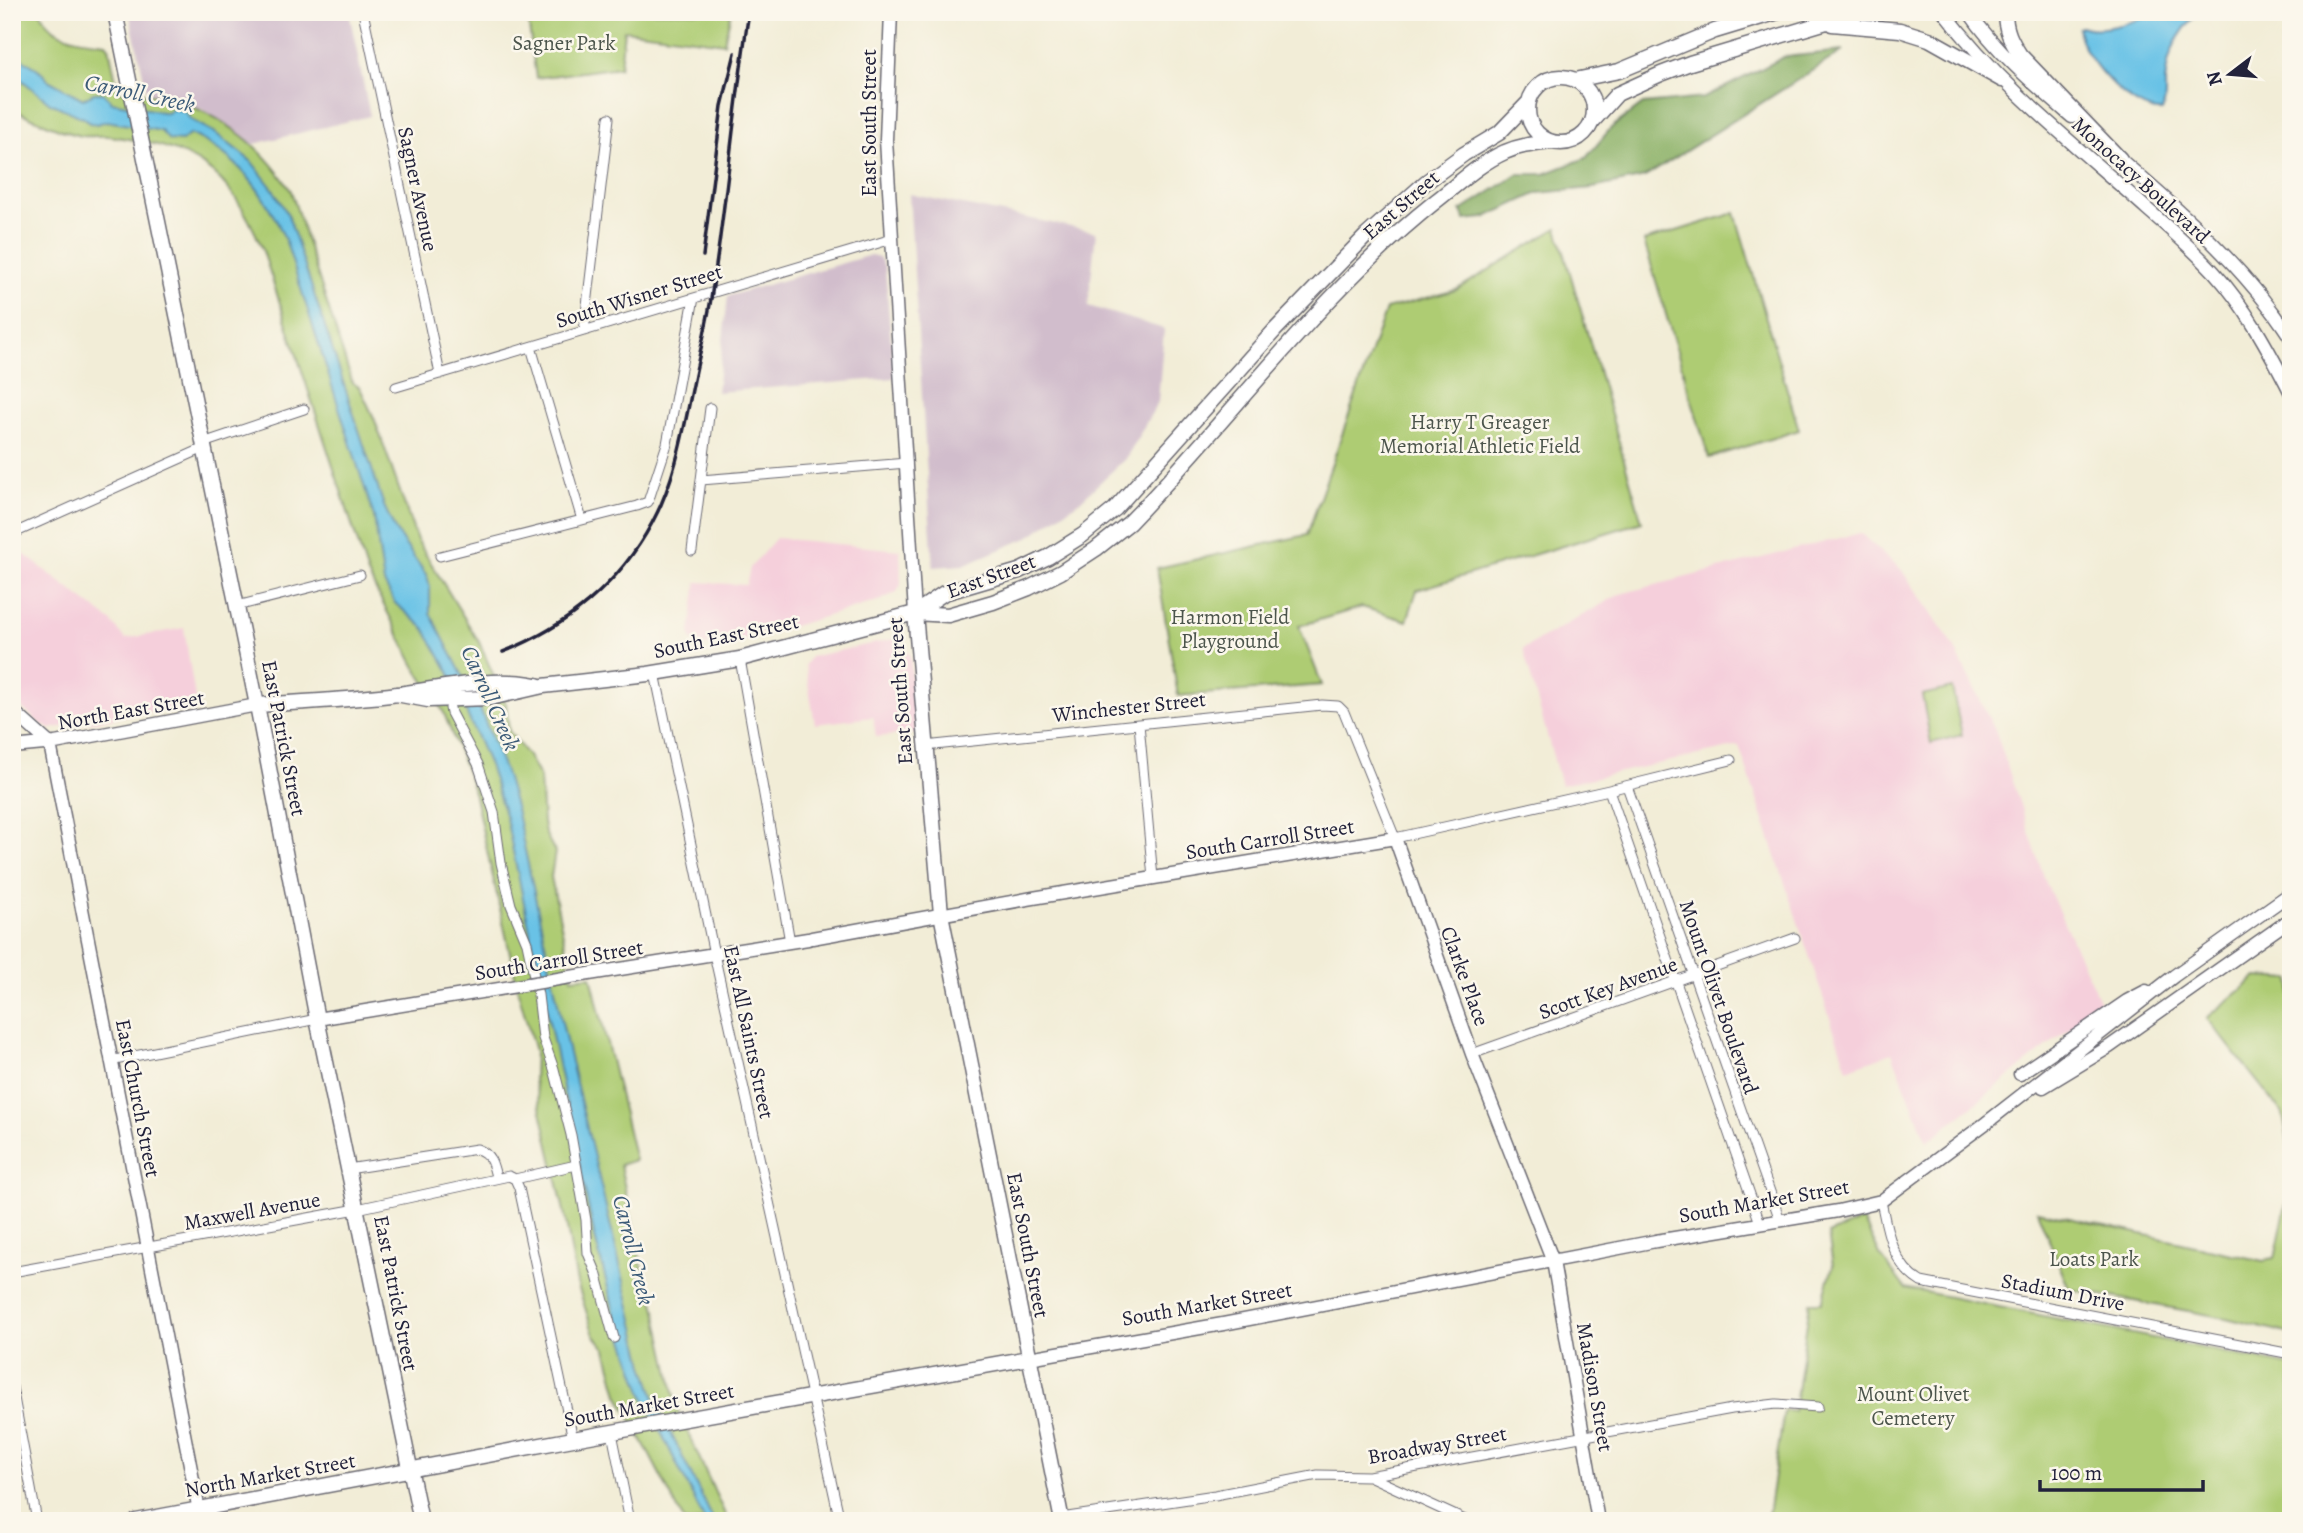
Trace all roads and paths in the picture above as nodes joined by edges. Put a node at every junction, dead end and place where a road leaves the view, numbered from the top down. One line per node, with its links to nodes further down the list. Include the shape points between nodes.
1 (115, 12): 27 (main road, East Patrick Street)
2 (363, 12): 22 (street, Sagner Avenue)
3 (891, 12): 17 (main road, East South Street, via 886,110)
4 (1778, 12): 10 (main road, via 1715,31 1613,73)
5 (1860, 12): 9 (main road)
6 (1944, 12): 11 (main road, Monocacy Boulevard)
7 (1969, 12): 16 (main road, Monocacy Boulevard, via 2012,64)
8 (2005, 12): 16 (main road, via 2009,37 2020,55)
9 (1821, 23): 11 (main road, via 1900,30 1929,39); 14 (main road, via 1630,86)
10 (1575, 80): 12 (main road, via 1549,79 1539,85); 14 (main road, via 1590,94)
11 (2002, 80): 24 (main road, Monocacy Boulevard, via 2214,272 2249,317)
12 (1528, 103): 15 (main road, via 1534,130); 36 (main road, East Street, via 1499,133 1426,182 1357,244 1115,509 1048,556 944,593)
13 (609, 118): 19 (street)
14 (1592, 122): 15 (main road, via 1569,143)
15 (1552, 142): 36 (main road, East Street, via 1504,152 1412,220 1333,298 1161,490 1096,549 1061,572 993,602 948,615)
16 (2120, 159): 20 (main road, Monocacy Boulevard, via 2230,259 2270,305)
17 (892, 239): 18 (street, South Wisner Street); 28 (main road, East South Street)
18 (694, 298): 19 (street, South Wisner Street); 30 (street, via 667,444 648,502)
19 (584, 331): 21 (street, South Wisner Street)
20 (2291, 338)
21 (531, 347): 22 (street, South Wisner Street); 30 (street)
22 (440, 374): 23 (street, South Wisner Street)
23 (396, 387)
24 (2291, 393)
25 (710, 408): 29 (street)
26 (304, 410): 27 (street)
27 (204, 445): 31 (street); 35 (main road, East Patrick Street)
28 (907, 463): 29 (street); 36 (main road, East South Street)
29 (701, 480): 32 (street)
30 (582, 520): 33 (street)
31 (12, 534)
32 (692, 551)
33 (440, 556)
34 (360, 575): 35 (street)
35 (237, 606): 42 (main road, East Patrick Street)
36 (915, 613): 37 (main road, South East Street); 47 (main road, East South Street)
37 (740, 659): 38 (main road, South East Street); 58 (street)
38 (654, 673): 39 (main road, South East Street); 59 (street, East All Saints Street)
39 (543, 686): 40 (main road, South East Street, via 520,681 469,683); 41 (main road, South East Street)
40 (396, 694): 41 (main road, South East Street); 42 (main road, South East Street)
41 (454, 704): 68 (street, via 451,713 478,764 494,812 500,863 527,943 543,1038)
42 (257, 705): 46 (main road, North East Street); 63 (main road, East Patrick Street)
43 (1338, 706): 45 (street, Winchester Street); 52 (street, Clarke Place)
44 (12, 710): 46 (main road)
45 (1139, 724): 47 (street, Winchester Street); 53 (street)
46 (50, 744): 48 (main road, North East Street); 65 (main road, East Church Street)
47 (925, 746): 55 (main road, East South Street)
48 (12, 747)
49 (1731, 760): 50 (street, South Carroll Street)
50 (1627, 786): 51 (street, South Carroll Street); 60 (street, Mount Olivet Boulevard)
51 (1609, 790): 52 (street, South Carroll Street); 62 (street, Mount Olivet Boulevard)
52 (1395, 838): 53 (main road, South Carroll Street); 64 (main road, Clarke Place)
53 (1153, 878): 55 (main road, South Carroll Street)
54 (2291, 893): 61 (main road, South Market Street)
55 (941, 914): 58 (main road, South Carroll Street); 81 (main road, East South Street)
56 (2291, 919): 67 (main road, South Market Street, via 2109,1046)
57 (1795, 938): 60 (street, Scott Key Avenue)
58 (790, 942): 59 (main road, South Carroll Street)
59 (714, 954): 63 (main road, South Carroll Street, bridge); 83 (street, East All Saints Street)
60 (1693, 976): 62 (street, Scott Key Avenue); 74 (street, Mount Olivet Boulevard)
61 (2174, 976): 66 (main road, via 2127,1001); 67 (main road, South Market Street)
62 (1677, 982): 64 (street, Scott Key Avenue); 75 (street, Mount Olivet Boulevard)
63 (317, 1019): 65 (street); 69 (main road, East Patrick Street)
64 (1472, 1054): 77 (main road, Clarke Place)
65 (110, 1061): 76 (main road, East Church Street)
66 (2020, 1074)
67 (1986, 1123): 72 (main road, South Market Street)
68 (576, 1165): 71 (street, Maxwell Avenue); 79 (street, via 588,1253)
69 (348, 1169): 70 (street, via 477,1149 492,1160); 73 (main road, East Patrick Street)
70 (496, 1177): 71 (street, Maxwell Avenue); 73 (street, Maxwell Avenue)
71 (515, 1179): 87 (street)
72 (1881, 1200): 74 (main road, South Market Street); 80 (street, Stadium Drive, via 1898,1258 1921,1282)
73 (357, 1209): 76 (street, Maxwell Avenue); 88 (main road, East Patrick Street)
74 (1780, 1220): 75 (main road, South Market Street)
75 (1760, 1223): 77 (main road, South Market Street)
76 (147, 1247): 78 (street, Maxwell Avenue); 90 (main road, East Church Street)
77 (1553, 1261): 81 (main road, South Market Street); 86 (main road, Madison Street)
78 (12, 1272)
79 (614, 1338)
80 (2291, 1354)
81 (1029, 1358): 83 (main road, South Market Street); 91 (main road, East South Street)
82 (12, 1387): 92 (street)
83 (811, 1397): 85 (main road, South Market Street); 96 (street, East All Saints Street)
84 (1818, 1407): 86 (street, Broadway Street, via 1776,1404 1732,1409)
85 (612, 1433): 87 (main road, South Market Street); 95 (street)
86 (1585, 1437): 89 (street, Broadway Street); 98 (main road, Madison Street)
87 (573, 1439): 88 (main road, South Market Street)
88 (411, 1471): 90 (main road, North Market Street); 94 (main road, East Patrick Street)
89 (1369, 1476): 91 (street, Broadway Street, via 1318,1475); 97 (street)
90 (200, 1515): 93 (main road, North Market Street)
91 (1062, 1520)
92 (37, 1521)
93 (136, 1521)
94 (421, 1521)
95 (629, 1521)
96 (840, 1521)
97 (1466, 1521)
98 (1598, 1521)

